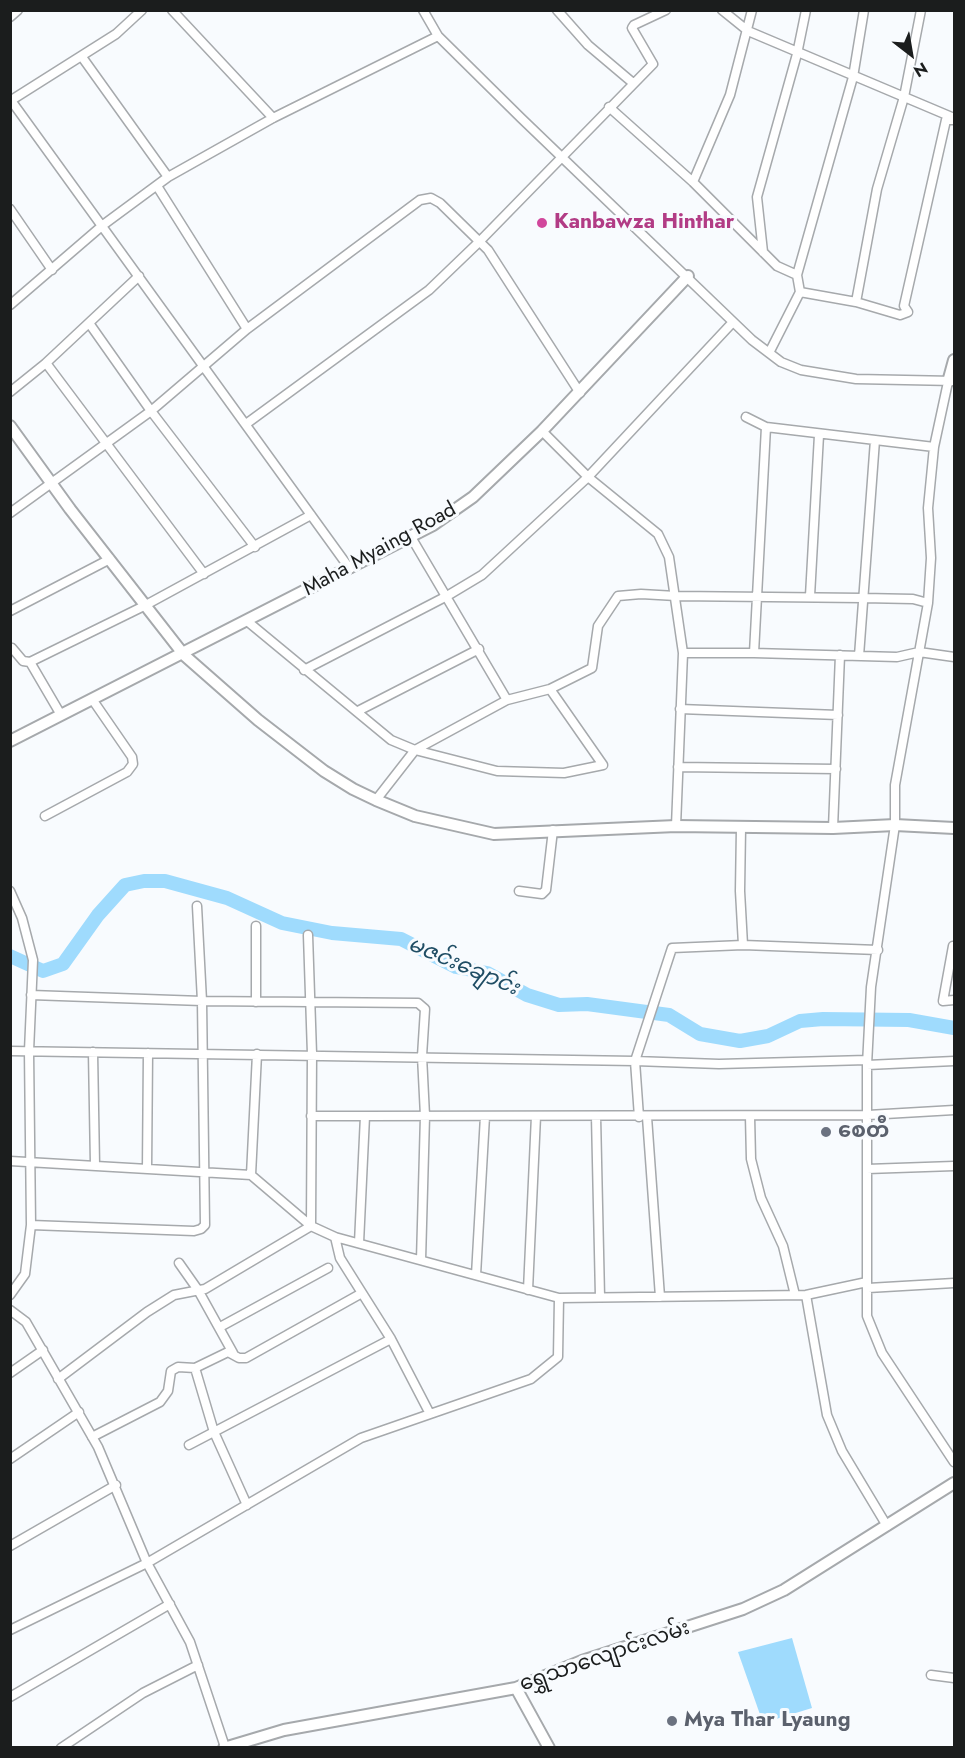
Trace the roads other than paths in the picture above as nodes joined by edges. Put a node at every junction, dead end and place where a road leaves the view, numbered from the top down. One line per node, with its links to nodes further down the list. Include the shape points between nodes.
1 (18, 10): 12 (street)
2 (142, 10): 16 (street)
3 (172, 10): 22 (street)
4 (423, 10): 14 (street)
5 (557, 10): 18 (street, via 588,45)
6 (666, 10): 18 (street, via 632,28 653,62)
7 (722, 10): 13 (street)
8 (752, 10): 13 (street)
9 (806, 10): 15 (street)
10 (864, 10): 17 (street)
11 (921, 10): 19 (street)
12 (10, 16)
13 (748, 31): 15 (street); 26 (street, via 730,95)
14 (438, 36): 22 (street); 24 (street)
15 (798, 51): 17 (street); 31 (street, via 757,197)
16 (82, 57): 20 (street); 25 (street)
17 (853, 77): 19 (street); 33 (street)
18 (633, 83): 21 (street)
19 (904, 97): 23 (street); 37 (street, via 877,189)
20 (11, 100): 29 (street)
21 (609, 107): 24 (street); 26 (street)
22 (273, 118): 25 (street)
23 (954, 119): 37 (street, via 946,120 904,306 908,312 900,315)
24 (564, 158): 30 (street); 35 (street)
25 (168, 177): 27 (street)
26 (693, 182): 31 (street)
27 (157, 186): 29 (street); 41 (street)
28 (10, 209): 32 (street)
29 (103, 225): 32 (street); 34 (street)
30 (479, 242): 41 (street, via 440,203 431,198 420,200); 48 (street, via 488,250); 51 (street, via 429,290)
31 (763, 252): 33 (street, via 777,266)
32 (52, 270): 38 (street)
33 (797, 275): 36 (street)
34 (140, 276): 40 (street); 45 (street)
35 (688, 276): 39 (street); 48 (street, Maha Myaing Road)
36 (801, 292): 37 (street); 42 (street)
37 (856, 302)
38 (10, 305)
39 (733, 322): 42 (street); 59 (street)
40 (89, 323): 44 (street); 49 (street)
41 (247, 329): 45 (street)
42 (769, 353): 46 (street, via 801,370 823,374)
43 (954, 360): 46 (street)
44 (46, 363): 47 (street); 57 (street)
45 (206, 367): 49 (street); 51 (street)
46 (951, 382): 58 (street)
47 (10, 392)
48 (580, 393): 54 (street, Maha Myaing Road)
49 (151, 411): 57 (street); 64 (street)
50 (746, 417): 53 (street)
51 (246, 424): 62 (street)
52 (10, 426): 60 (street)
53 (766, 427): 55 (street); 68 (street)
54 (542, 431): 59 (street); 63 (street, Maha Myaing Road, via 473,497)
55 (819, 435): 56 (street); 71 (street)
56 (875, 440): 58 (street); 72 (street)
57 (105, 445): 60 (street); 67 (street)
58 (934, 447): 73 (street, via 928,508 932,558)
59 (588, 477): 69 (street, via 482,575); 70 (street, via 658,534 669,557)
60 (52, 485): 61 (street); 65 (street)
61 (10, 513)
62 (311, 515): 64 (street); 66 (street)
63 (411, 537): 66 (street, Maha Myaing Road); 69 (street)
64 (255, 547): 67 (street)
65 (110, 559): 74 (street); 75 (street)
66 (350, 569): 76 (street, Maha Myaing Road)
67 (204, 574): 74 (street)
68 (757, 595): 70 (street); 71 (street); 81 (street)
69 (447, 596): 78 (street); 87 (street)
70 (676, 596): 80 (street); 88 (street, via 618,596 598,626 592,668)
71 (810, 596): 72 (street)
72 (863, 598): 73 (street); 84 (street)
73 (928, 603): 79 (street)
74 (144, 606): 82 (street); 86 (street)
75 (10, 611)
76 (248, 621): 82 (street, Maha Myaing Road); 87 (street)
77 (12, 648): 86 (street, via 23,661)
78 (479, 649): 90 (street); 92 (street)
79 (919, 652): 84 (street, via 897,657); 85 (street); 101 (street, via 895,784)
80 (683, 653): 81 (street); 91 (street)
81 (754, 653): 83 (street)
82 (184, 655): 89 (street, Maha Myaing Road); 99 (street, via 324,771)
83 (840, 655): 84 (street); 94 (street)
84 (859, 656)
85 (954, 657)
86 (30, 662): 93 (street)
87 (304, 670): 92 (street)
88 (550, 689): 90 (street); 96 (street, via 603,765 564,773 497,771)
89 (92, 699): 93 (street, Maha Myaing Road); 100 (street, via 133,764 127,772)
90 (507, 700): 96 (street)
91 (680, 709): 94 (street); 97 (street)
92 (358, 711): 96 (street, via 391,740)
93 (61, 715): 95 (street, Maha Myaing Road)
94 (837, 715): 98 (street)
95 (10, 741)
96 (415, 750): 99 (street)
97 (678, 767): 98 (street); 102 (street)
98 (836, 769): 104 (street)
99 (376, 800): 106 (street, via 415,816 494,834)
100 (45, 816)
101 (895, 825): 104 (street); 105 (street); 114 (street)
102 (676, 826): 103 (street); 106 (street)
103 (741, 828): 104 (street); 113 (street)
104 (833, 828)
105 (954, 828)
106 (553, 830): 108 (street, via 546,890 542,894)
107 (10, 891): 115 (street, via 33,960)
108 (519, 891)
109 (197, 906): 117 (street)
110 (256, 926): 118 (street)
111 (308, 935): 119 (street)
112 (954, 943): 116 (street, via 943,1001)
113 (743, 945): 114 (street); 129 (street, via 672,948)
114 (878, 950): 130 (street, via 871,987)
115 (31, 994): 117 (street); 121 (street)
116 (954, 1000)
117 (202, 1001): 118 (street); 124 (street)
118 (256, 1002): 119 (street)
119 (310, 1002): 126 (street); 127 (street, via 418,1003 425,1009)
120 (10, 1051): 121 (street)
121 (29, 1051): 122 (street); 142 (street)
122 (93, 1052): 123 (street); 143 (street)
123 (148, 1053): 124 (street); 145 (street)
124 (202, 1053): 125 (street); 147 (street)
125 (257, 1054): 126 (street); 148 (street)
126 (312, 1054): 127 (street); 133 (street)
127 (422, 1056): 129 (street); 135 (street)
128 (954, 1060): 130 (street)
129 (635, 1061): 130 (street); 140 (street)
130 (867, 1062): 132 (street)
131 (954, 1110): 132 (street)
132 (868, 1115): 139 (street); 146 (street)
133 (311, 1116): 134 (street); 150 (street)
134 (365, 1116): 135 (street); 152 (street)
135 (425, 1116): 136 (street); 153 (street)
136 (485, 1116): 137 (street); 156 (street)
137 (536, 1116): 138 (street); 160 (street)
138 (596, 1116): 140 (street); 167 (street)
139 (750, 1116): 140 (street); 163 (street, via 751,1159 761,1198 783,1246)
140 (643, 1117): 165 (street)
141 (10, 1161): 142 (street)
142 (30, 1161): 143 (street); 149 (street)
143 (95, 1165): 145 (street)
144 (954, 1166): 146 (street)
145 (147, 1169): 147 (street)
146 (867, 1169): 158 (street)
147 (204, 1172): 148 (street); 149 (street, via 206,1216 201,1229)
148 (251, 1175): 150 (street)
149 (31, 1225): 162 (street, via 25,1274)
150 (311, 1226): 151 (street); 159 (street)
151 (335, 1237): 152 (street); 161 (street, via 340,1258)
152 (359, 1243): 153 (street)
153 (422, 1260): 156 (street)
154 (179, 1263): 159 (street)
155 (328, 1268): 169 (street)
156 (476, 1275): 160 (street)
157 (954, 1283): 158 (street)
158 (868, 1285): 164 (street); 182 (street, via 867,1316 882,1353)
159 (198, 1290): 169 (street); 175 (street, via 174,1295 147,1312)
160 (528, 1290): 166 (street)
161 (362, 1293): 170 (street); 172 (street, via 246,1358)
162 (10, 1295)
163 (795, 1295): 164 (street); 165 (street)
164 (806, 1295): 186 (street, via 827,1415 842,1451)
165 (660, 1297): 167 (street)
166 (559, 1298): 167 (street); 177 (street, via 558,1357 531,1379)
167 (600, 1298)
168 (10, 1310): 171 (street, via 26,1322)
169 (220, 1327): 172 (street)
170 (391, 1339): 177 (street); 178 (street)
171 (43, 1350): 174 (street); 175 (street)
172 (233, 1353): 173 (street)
173 (195, 1368): 178 (street); 179 (street, via 178,1367 171,1371 168,1391 160,1402)
174 (10, 1373)
175 (58, 1379): 176 (street)
176 (79, 1412): 179 (street); 181 (street)
177 (430, 1414): 185 (street, via 361,1438)
178 (214, 1432): 180 (street); 185 (street)
179 (92, 1437): 184 (street)
180 (189, 1445)
181 (10, 1459)
182 (954, 1462)
183 (954, 1483): 186 (street, ရွှေသာလျောင်းလမ်း)
184 (116, 1485): 187 (street); 188 (street)
185 (247, 1505): 188 (street)
186 (887, 1526): 194 (street, ရွှေသာလျောင်းလမ်း, via 784,1590 743,1609 582,1661)
187 (10, 1546)
188 (147, 1563): 189 (street); 190 (street)
189 (170, 1604): 191 (street); 195 (street)
190 (10, 1630)
191 (198, 1665): 196 (street); 197 (street, via 143,1693)
192 (931, 1675): 193 (street)
193 (954, 1678)
194 (516, 1689): 196 (street, ရွှေသာလျောင်းလမ်း, via 284,1730); 198 (street)
195 (10, 1697)
196 (224, 1747)
197 (61, 1748)
198 (549, 1748)

